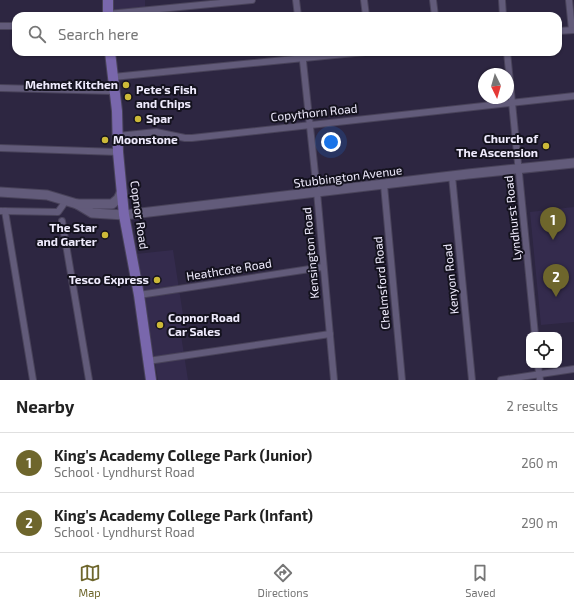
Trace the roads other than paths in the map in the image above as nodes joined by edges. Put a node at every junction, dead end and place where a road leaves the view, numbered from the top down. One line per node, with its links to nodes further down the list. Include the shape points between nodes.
1 (108, 0): 8 (main road)
2 (252, 0): 9 (street)
3 (296, 0): 10 (street)
4 (364, 0): 11 (street)
5 (433, 0): 12 (street)
6 (502, 0): 13 (street)
7 (569, 0): 16 (street)
8 (108, 12)
9 (137, 12)
10 (298, 12)
11 (366, 12)
12 (434, 12)
13 (503, 12)
14 (0, 26): 15 (street)
15 (12, 26)
16 (573, 30): 17 (street)
17 (562, 31)
18 (110, 56): 23 (main road, Copnor Road)
19 (293, 56): 23 (street)
20 (302, 56): 30 (street, Kensington Road)
21 (507, 56): 22 (street, Lyndhurst Road)
22 (509, 68)
23 (113, 77): 25 (main road, Copnor Road)
24 (0, 88): 25 (street)
25 (114, 91): 31 (main road, Copnor Road)
26 (574, 96): 27 (street, Copythorn Road)
27 (514, 103)
28 (503, 104): 30 (street, Copythorn Road)
29 (512, 104): 35 (street, Lyndhurst Road)
30 (310, 125): 31 (street, Copythorn Road, via 192,138 156,132); 40 (street, Kensington Road)
31 (118, 136): 33 (main road, Copnor Road)
32 (0, 148): 33 (street)
33 (118, 152): 38 (main road, Copnor Road)
34 (574, 163): 35 (street, Stubbington Avenue)
35 (519, 169): 36 (street, Stubbington Avenue); 48 (street, Lyndhurst Road)
36 (452, 176): 37 (street, Stubbington Avenue); 58 (street, Kenyon Road)
37 (384, 184): 40 (street, Stubbington Avenue); 57 (street, Chelmsford Road)
38 (122, 191): 42 (street, via 112,204); 44 (main road, Copnor Road)
39 (0, 192): 41 (street, via 47,195)
40 (317, 192): 44 (street, Stubbington Avenue); 46 (street, Kensington Road)
41 (65, 200): 42 (street); 43 (street, via 58,212)
42 (77, 204): 44 (street, Stubbington Avenue, via 92,213)
43 (2, 211): 53 (street)
44 (124, 215): 47 (main road, Copnor Road)
45 (62, 222): 54 (street)
46 (323, 266): 47 (street, Heathcote Road); 49 (street, Kensington Road)
47 (138, 295): 50 (main road, Copnor Road)
48 (535, 332)
49 (330, 334): 50 (street); 56 (street, Kensington Road)
50 (148, 361): 55 (main road, Copnor Road)
51 (574, 369): 52 (street)
52 (539, 377): 59 (street)
53 (33, 380)
54 (89, 380)
55 (151, 380)
56 (334, 380)
57 (402, 380)
58 (472, 380)
59 (501, 380)

